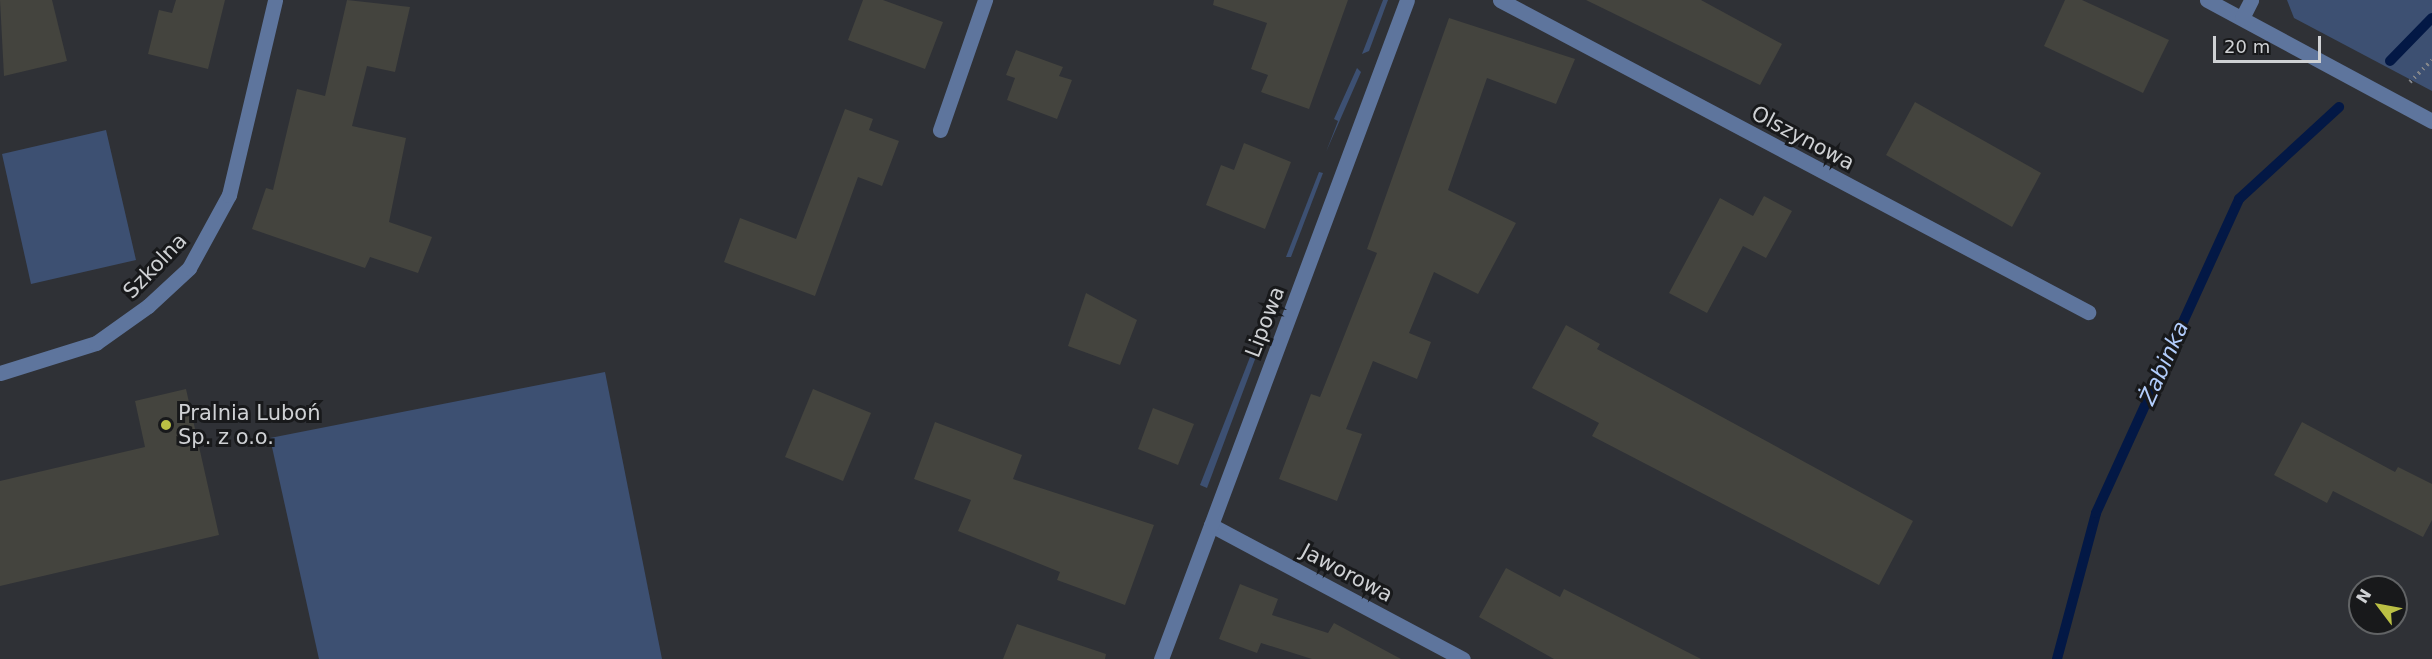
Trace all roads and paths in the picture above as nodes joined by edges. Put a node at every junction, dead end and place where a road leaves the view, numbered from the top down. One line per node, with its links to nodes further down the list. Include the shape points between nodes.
1 (275, 0): 13 (street, Szkolna, via 229,195 189,268 148,306 96,343)
2 (985, 0): 11 (street)
3 (1407, 0): 14 (street, Lipowa)
4 (1500, 0): 12 (street, Olszynowa)
5 (2207, 0): 7 (street)
6 (2251, 0): 7 (street)
7 (2242, 18): 10 (street)
8 (2432, 60): 9 (path)
9 (2407, 84)
10 (2432, 121)
11 (940, 130)
12 (2088, 312)
13 (0, 373)
14 (1211, 525): 15 (street, Lipowa); 16 (street, Jaworowa)
15 (1161, 659)
16 (1463, 659)

